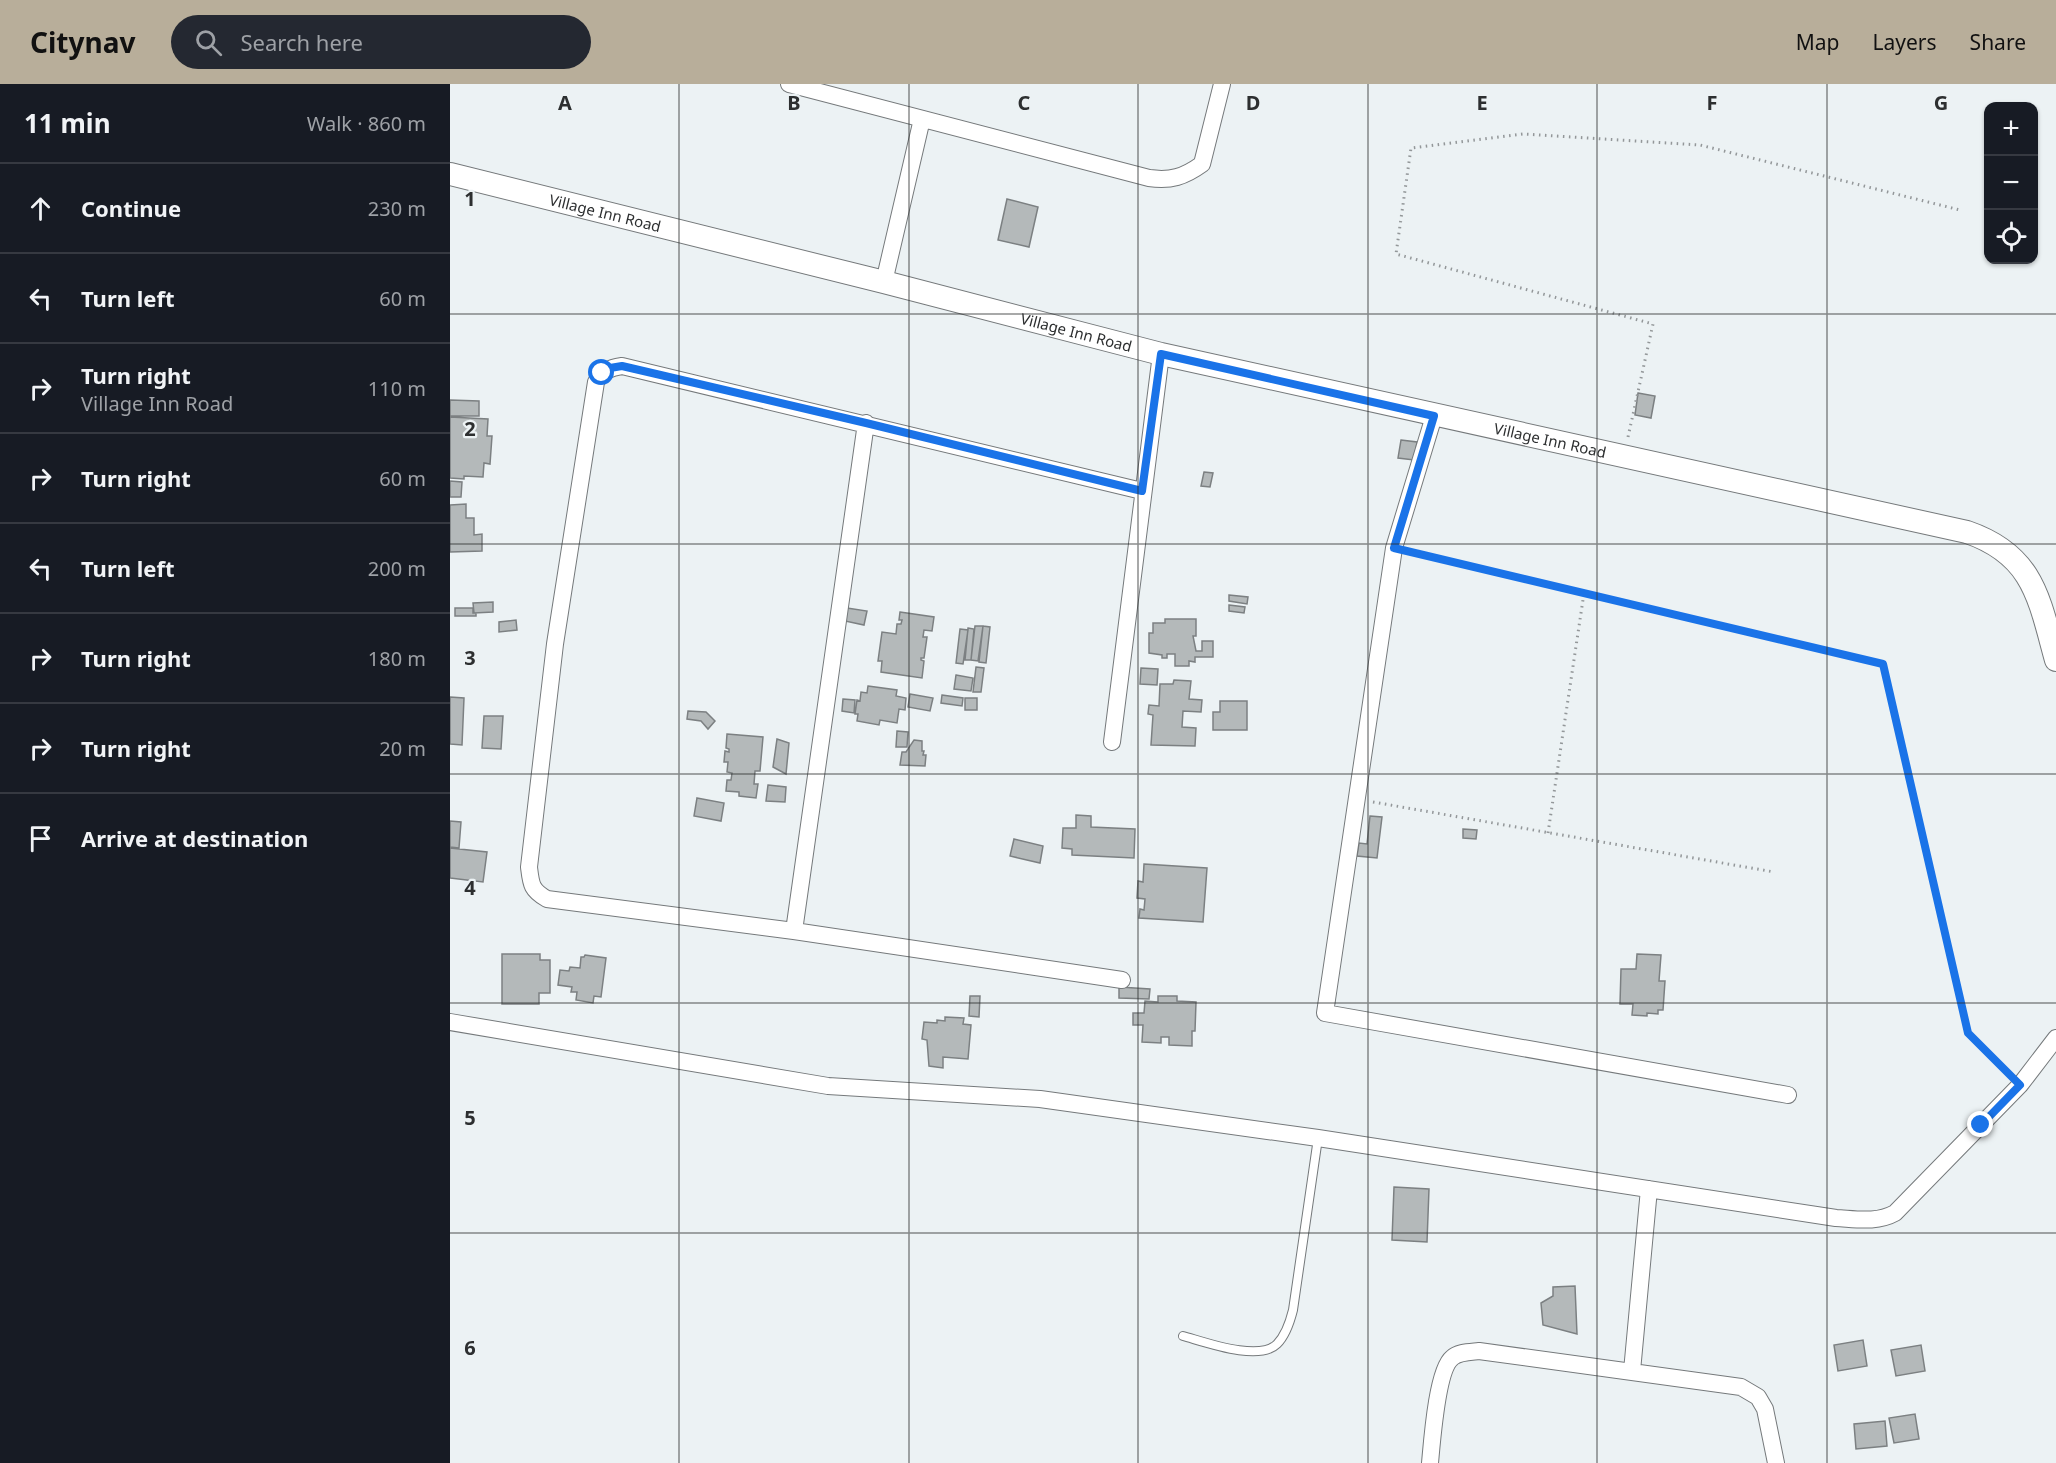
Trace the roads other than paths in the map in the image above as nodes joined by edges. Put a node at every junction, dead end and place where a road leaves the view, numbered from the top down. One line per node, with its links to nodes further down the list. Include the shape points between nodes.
1 (789, 84): 3 (street)
2 (1222, 84): 3 (street, via 1202,164 1178,178 1164,180)
3 (922, 118): 5 (street)
4 (450, 174): 5 (street, Village Inn Road)
5 (885, 282): 6 (street, Village Inn Road)
6 (1161, 354): 7 (street, Village Inn Road); 9 (street)
7 (1434, 416): 10 (street, Village Inn Road, via 1988,539 2003,548 2028,575 2040,601); 16 (street, via 1394,548 1325,1013)
8 (866, 423): 9 (street); 12 (street); 12 (street, via 622,366 602,373 596,382 555,644 529,867 531,884 537,893 547,899)
9 (1142, 491): 11 (street)
10 (2056, 660)
11 (1112, 742)
12 (794, 931): 13 (street)
13 (1122, 980)
14 (450, 1022): 17 (street, via 828,1086 1040,1099)
15 (2056, 1038): 18 (street, via 2020,1085 1910,1200 1887,1217 1836,1218)
16 (1788, 1095)
17 (1318, 1138): 18 (street); 19 (lane, via 1293,1310 1283,1336 1276,1345 1262,1351 1228,1348)
18 (1649, 1189): 20 (street)
19 (1183, 1336)
20 (1632, 1371): 21 (street, via 1479,1351 1452,1358 1443,1371); 22 (street, via 1750,1391 1765,1409)
21 (1430, 1463)
22 (1776, 1463)

